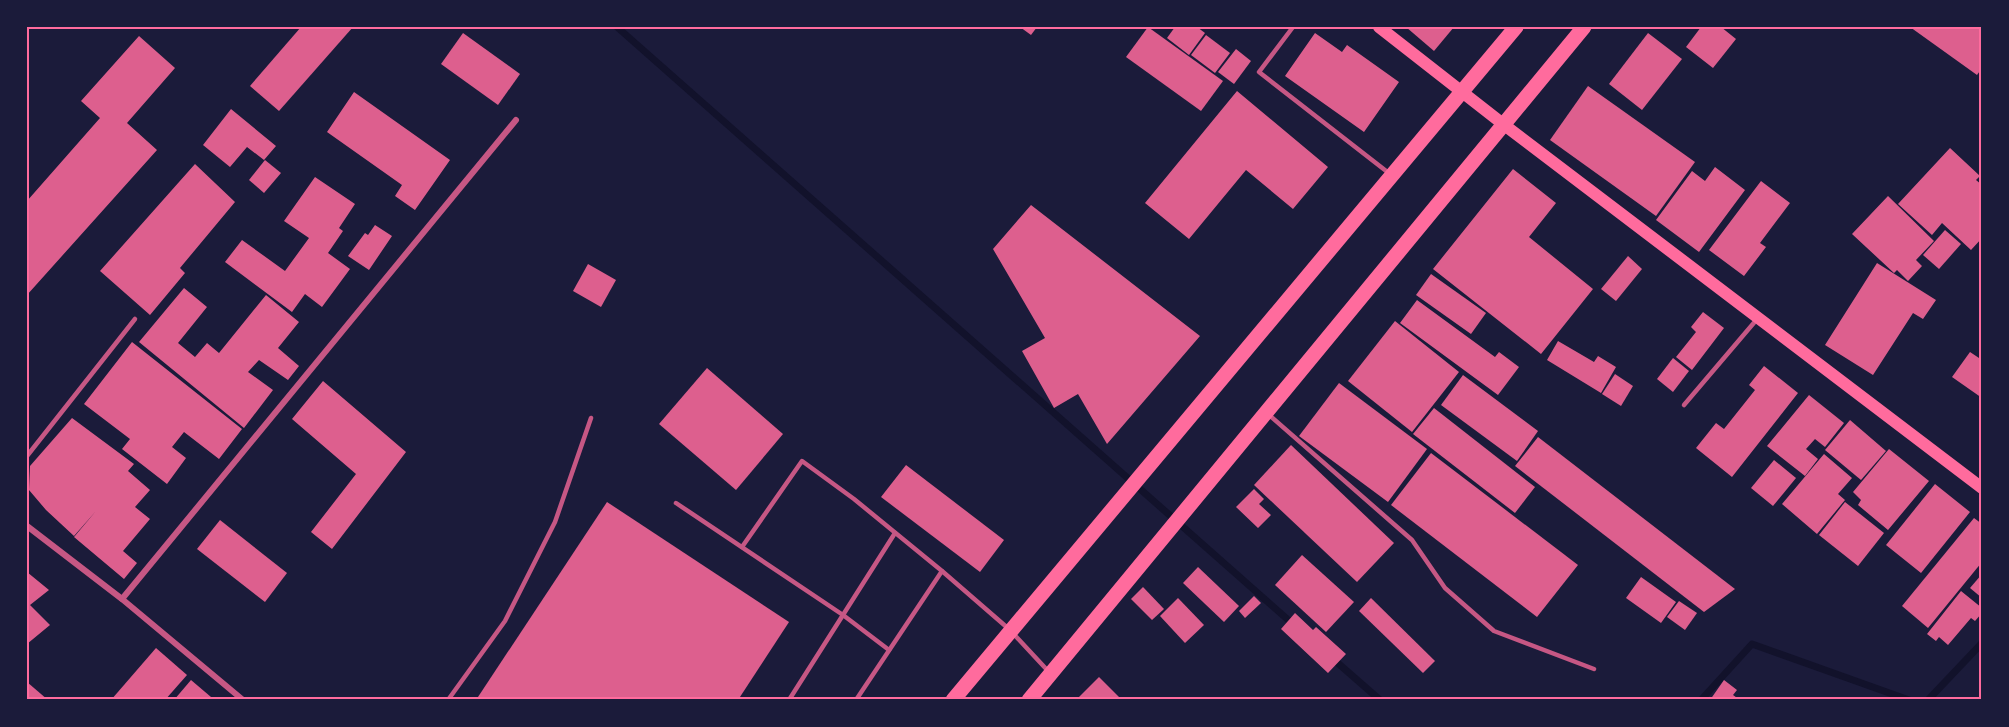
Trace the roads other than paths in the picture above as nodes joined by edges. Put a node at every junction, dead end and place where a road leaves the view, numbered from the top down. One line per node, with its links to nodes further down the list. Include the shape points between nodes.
1 (1293, 27): 8 (lane, via 1259,72)
2 (1379, 27): 5 (main road)
3 (1516, 27): 5 (main road)
4 (1584, 27): 7 (main road)
5 (1462, 92): 7 (main road); 8 (main road)
6 (516, 120): 21 (street)
7 (1503, 124): 9 (main road); 12 (main road)
8 (1392, 175): 23 (main road)
9 (1758, 318): 11 (lane); 15 (main road)
10 (135, 319): 14 (lane)
11 (1684, 405)
12 (1266, 412): 25 (lane, via 1412,540 1445,588 1494,631); 26 (main road)
13 (591, 417): 28 (lane, via 555,522 505,621)
14 (27, 456)
15 (1982, 488)
16 (676, 503): 19 (lane)
17 (27, 526): 21 (street)
18 (895, 533): 19 (lane, via 802,461); 20 (lane); 22 (lane)
19 (742, 547): 22 (lane)
20 (942, 571): 23 (lane); 24 (lane)
21 (122, 599): 27 (street)
22 (843, 615): 24 (lane); 29 (lane)
23 (1010, 630): 26 (lane); 31 (main road)
24 (889, 650): 30 (lane)
25 (1594, 669)
26 (1051, 674): 32 (main road)
27 (243, 700)
28 (448, 700)
29 (789, 700)
30 (855, 700)
31 (953, 700)
32 (1029, 700)

